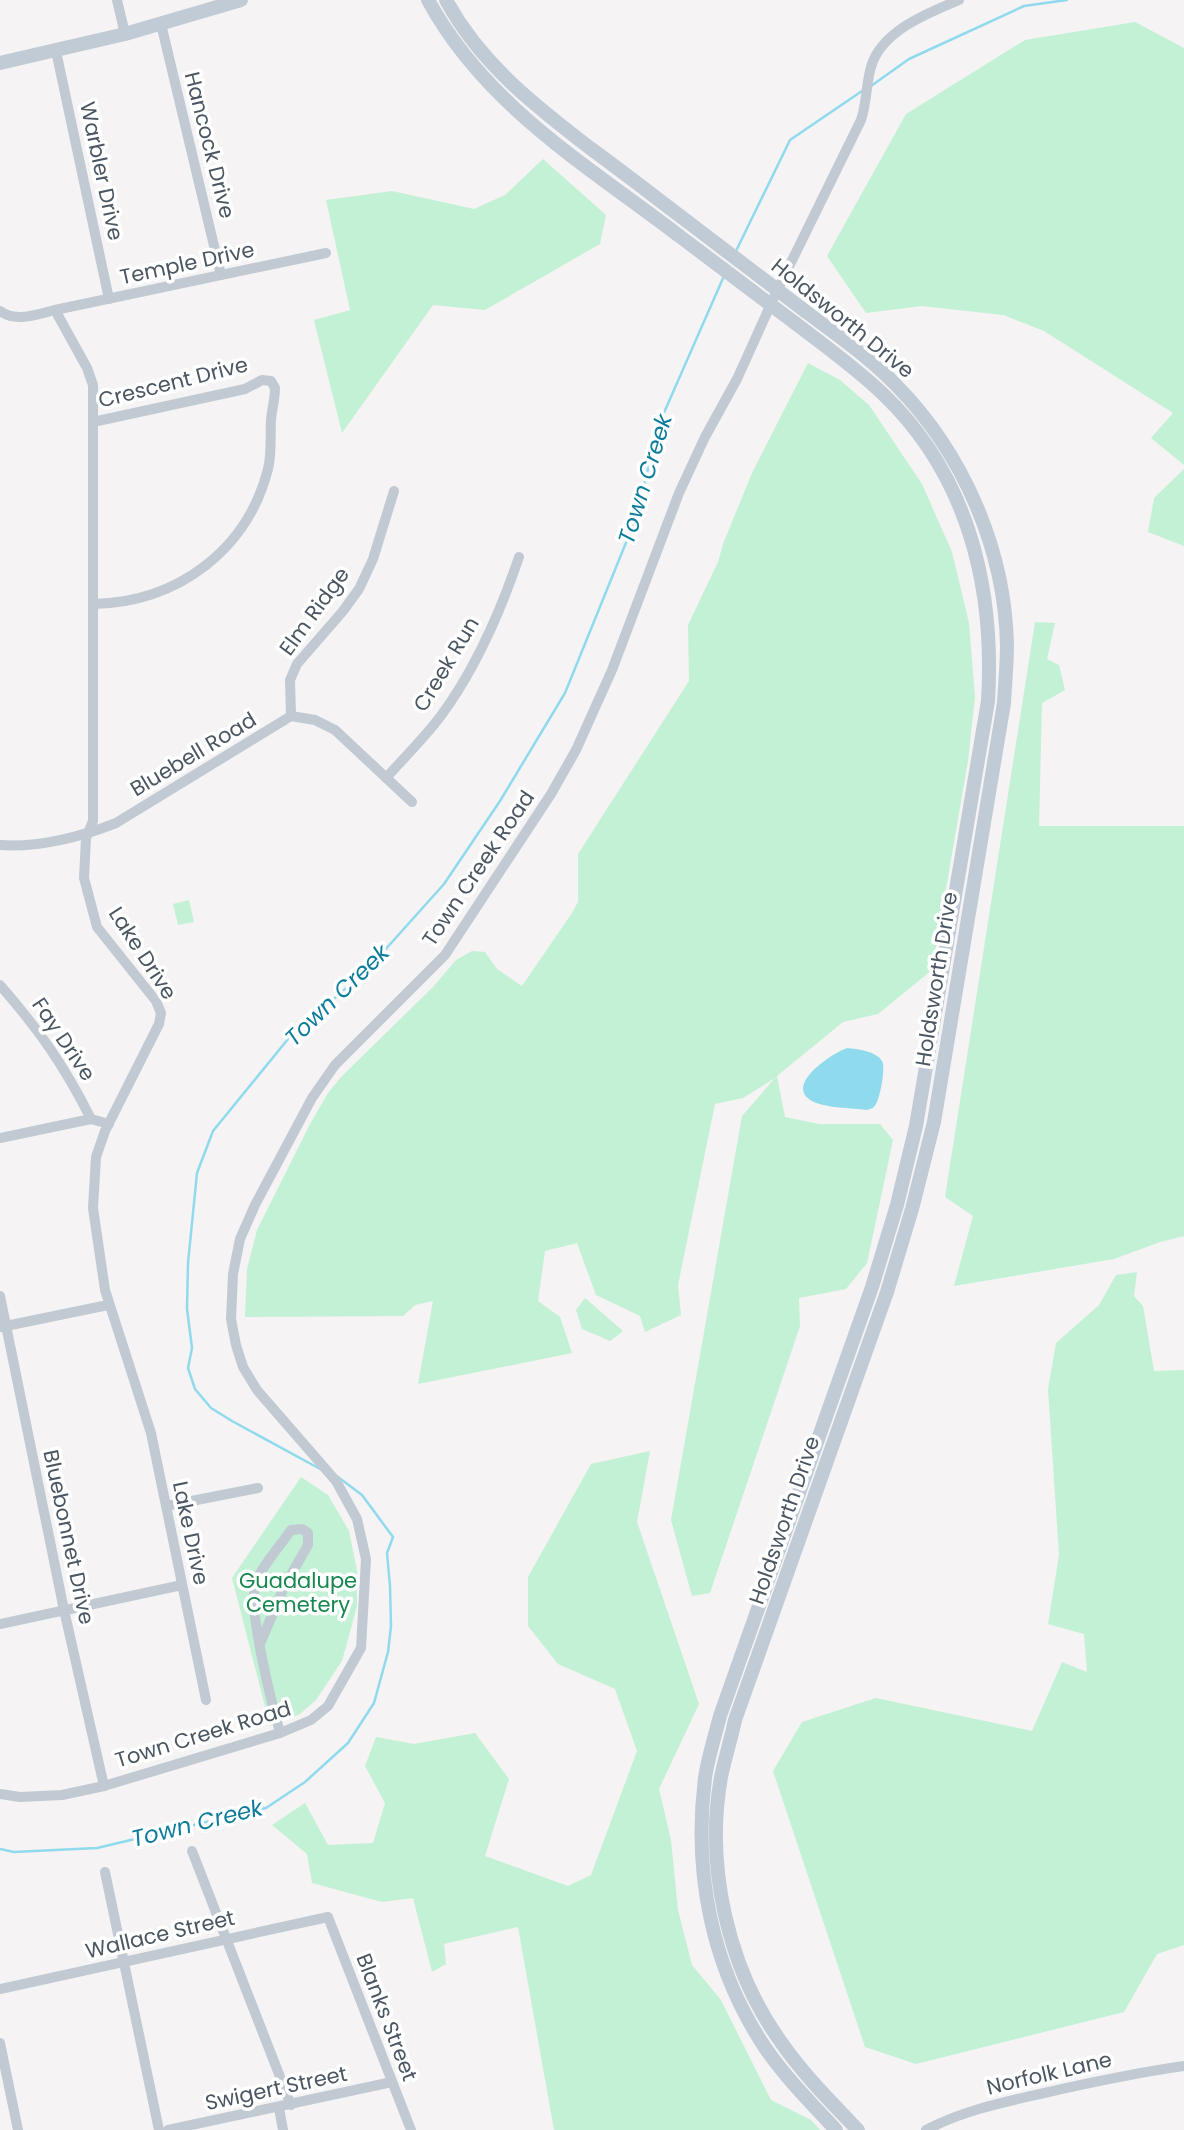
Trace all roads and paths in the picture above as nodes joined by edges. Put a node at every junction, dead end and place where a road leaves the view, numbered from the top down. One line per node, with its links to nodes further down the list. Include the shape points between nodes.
1 (117, 0): 7 (street)
2 (241, 0): 6 (main road)
3 (428, 0): 11 (main road, Holdsworth Drive, via 472,66)
4 (446, 0): 10 (main road, Holdsworth Drive, via 484,56)
5 (959, 0): 44 (street, Town Creek Road, via 908,25 878,50 861,120 683,483 612,670 551,794 446,955 335,1065 312,1098 240,1239 231,1318 243,1367 257,1390 336,1481 357,1519 366,1559 360,1647 327,1706 311,1720)
6 (161, 24): 7 (main road); 13 (street, Hancock Drive)
7 (125, 34): 8 (main road)
8 (57, 51): 9 (main road); 14 (street, Warbler Drive)
9 (0, 62)
10 (538, 108): 11 (street); 28 (main road, Holdsworth Drive, bridge, via 870,360 942,441 981,514 995,562 1007,644 1004,703)
11 (528, 121): 27 (main road, Holdsworth Drive, bridge, via 860,373 929,450 966,520 980,566 991,657 988,701)
12 (326, 253): 13 (street, Temple Drive)
13 (221, 275): 14 (street, Temple Drive)
14 (109, 299): 15 (street, Temple Drive)
15 (55, 310): 16 (street, via 17,317); 17 (street, Lake Drive, via 92,379)
16 (0, 311)
17 (93, 422): 20 (street, Lake Drive); 20 (street, Crescent Drive, via 245,389 265,380 275,388 267,470 239,532 208,564 169,589)
18 (394, 491): 21 (street, Elm Ridge, via 359,589 297,664 290,680)
19 (519, 557): 22 (street, Creek Run, via 476,659 438,720)
20 (94, 604): 24 (street, Lake Drive, via 93,821)
21 (291, 716): 22 (street, via 335,730); 24 (street, Bluebell Road, via 116,823)
22 (386, 778): 23 (street)
23 (412, 802)
24 (89, 832): 25 (street, Bluebell Road, via 34,844); 30 (street, Lake Drive, via 85,886 97,926 161,1013)
25 (0, 845)
26 (0, 985): 29 (street, Fay Drive, via 64,1067)
27 (931, 1036): 28 (main road); 37 (main road, Holdsworth Drive, via 897,1205)
28 (947, 1038): 38 (main road, Holdsworth Drive, via 934,1122 912,1209)
29 (91, 1119): 30 (street); 31 (street)
30 (109, 1124): 33 (street, Lake Drive, via 96,1157 93,1208)
31 (0, 1138)
32 (0, 1296): 34 (street, Bluebonnet Drive)
33 (108, 1304): 34 (street); 36 (street, Lake Drive, via 151,1433)
34 (3, 1327): 40 (street, Bluebonnet Drive)
35 (258, 1488): 36 (street)
36 (166, 1506): 39 (street, Lake Drive)
37 (783, 1539): 38 (main road); 64 (main road, Holdsworth Drive, via 720,1716 705,1775 703,1880 715,1940 738,2001 766,2050)
38 (797, 1545): 65 (main road, Holdsworth Drive, via 736,1720 721,1778 719,1878 730,1935 752,1994 780,2041)
39 (182, 1585): 40 (street); 43 (street, Lake Drive)
40 (64, 1610): 41 (street); 45 (street, Bluebonnet Drive)
41 (0, 1624)
42 (260, 1644): 42 (street, via 252,1604 255,1586 291,1530 302,1529 308,1533 307,1545); 44 (street)
43 (206, 1700)
44 (280, 1733): 45 (street, Town Creek Road)
45 (104, 1786): 46 (street, Town Creek Road, via 62,1795)
46 (0, 1794)
47 (192, 1851): 50 (street)
48 (105, 1872): 51 (street)
49 (328, 1917): 50 (street, Wallace Street); 55 (street, Blanks Street)
50 (227, 1939): 51 (street, Wallace Street); 56 (street)
51 (123, 1963): 52 (street, Wallace Street); 60 (street)
52 (0, 1989)
53 (0, 2043): 59 (street)
54 (1184, 2066): 66 (street, Norfolk Lane, via 987,2106)
55 (391, 2082): 56 (street, Swigert Street); 63 (street, Blanks Street)
56 (291, 2105): 57 (street, Swigert Street)
57 (279, 2108): 58 (street, Swigert Street); 62 (street)
58 (193, 2128): 61 (street, Swigert Street)
59 (18, 2130)
60 (159, 2130)
61 (168, 2130)
62 (283, 2130)
63 (411, 2130)
64 (836, 2130)
65 (858, 2130)
66 (926, 2130)

